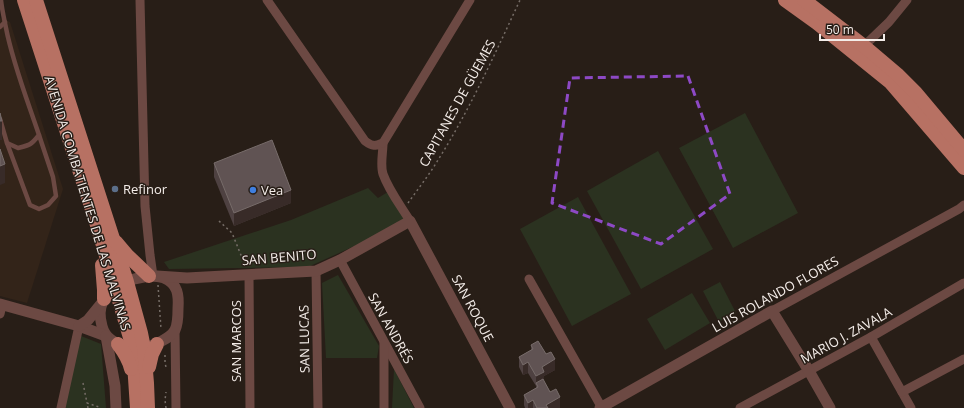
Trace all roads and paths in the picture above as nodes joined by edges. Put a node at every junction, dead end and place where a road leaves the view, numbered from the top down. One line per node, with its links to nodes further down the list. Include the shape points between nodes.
1 (1, 0): 11 (lane)
2 (24, 0): 24 (main road, AVENIDA COMBATIENTES DE LAS MALVINAS)
3 (36, 0): 25 (main road, AVENIDA COMBATIENTES DE LAS MALVINAS)
4 (140, 0): 29 (street, via 145,206)
5 (267, 0): 17 (street, via 365,141 376,146)
6 (470, 0): 17 (street)
7 (520, 0): 20 (path, CAPITANES DE GÜEMES, via 470,104 438,161)
8 (785, 0): 19 (main road, via 890,82)
9 (804, 0): 13 (main road)
10 (907, 0): 13 (street)
11 (5, 22): 12 (lane); 15 (lane, via 8,42)
12 (0, 27)
13 (864, 46): 18 (main road, via 907,84)
14 (0, 119): 16 (lane)
15 (39, 135): 16 (lane, via 34,142 18,148); 16 (lane, via 53,177 56,196 48,205 39,209 30,205)
16 (7, 143)
17 (383, 143): 23 (street, via 383,174)
18 (964, 150)
19 (964, 168)
20 (407, 204)
21 (962, 210): 37 (street, LUIS ROLANDO FLORES)
22 (219, 221): 28 (path, via 232,233)
23 (410, 221): 26 (street, SAN BENITO); 61 (street, SAN ROQUE)
24 (97, 225): 33 (main road, AVENIDA COMBATIENTES DE LAS MALVINAS); 35 (main road, via 103,270)
25 (112, 237): 29 (main road, via 127,255); 33 (main road, AVENIDA COMBATIENTES DE LAS MALVINAS)
26 (340, 260): 27 (street, SAN BENITO); 42 (street, SAN ANDRÉS)
27 (316, 270): 28 (street, SAN BENITO); 58 (street, SAN LUCAS)
28 (249, 275): 30 (street, SAN BENITO); 57 (street, SAN MARCOS)
29 (153, 276): 30 (street, SAN BENITO); 33 (street, SAN BENITO, via 131,280); 34 (street, via 171,281)
30 (187, 278): 34 (street)
31 (529, 279): 62 (street)
32 (964, 283): 40 (street, MARIO J. ZAVALA)
33 (121, 286): 35 (street); 43 (main road, AVENIDA COMBATIENTES DE LAS MALVINAS)
34 (177, 291): 39 (street, via 178,316)
35 (103, 301): 38 (street, via 88,320); 41 (street, via 100,319 102,327)
36 (1, 308): 38 (street)
37 (772, 311): 45 (street); 62 (street, LUIS ROLANDO FLORES)
38 (79, 326): 41 (street); 51 (street)
39 (175, 330): 43 (street, via 169,337); 56 (street)
40 (871, 337): 45 (street, MARIO J. ZAVALA); 48 (street)
41 (112, 340): 43 (street); 47 (main road, via 125,354); 53 (street)
42 (384, 342): 59 (street); 60 (street, SAN ANDRÉS)
43 (145, 346): 47 (main road, AVENIDA COMBATIENTES DE LAS MALVINAS)
44 (964, 359): 48 (street)
45 (809, 371): 63 (street, MARIO J. ZAVALA); 64 (street)
46 (83, 383): 49 (path)
47 (142, 386): 54 (main road, AVENIDA COMBATIENTES DE LAS MALVINAS); 55 (main road, AVENIDA COMBATIENTES DE LAS MALVINAS)
48 (902, 392): 65 (street)
49 (87, 403): 50 (path); 52 (path)
50 (99, 407)
51 (60, 408)
52 (88, 408)
53 (116, 408)
54 (136, 408)
55 (148, 408)
56 (176, 408)
57 (250, 408)
58 (318, 408)
59 (384, 408)
60 (420, 408)
61 (510, 408)
62 (601, 408)
63 (740, 408)
64 (830, 408)
65 (911, 408)

